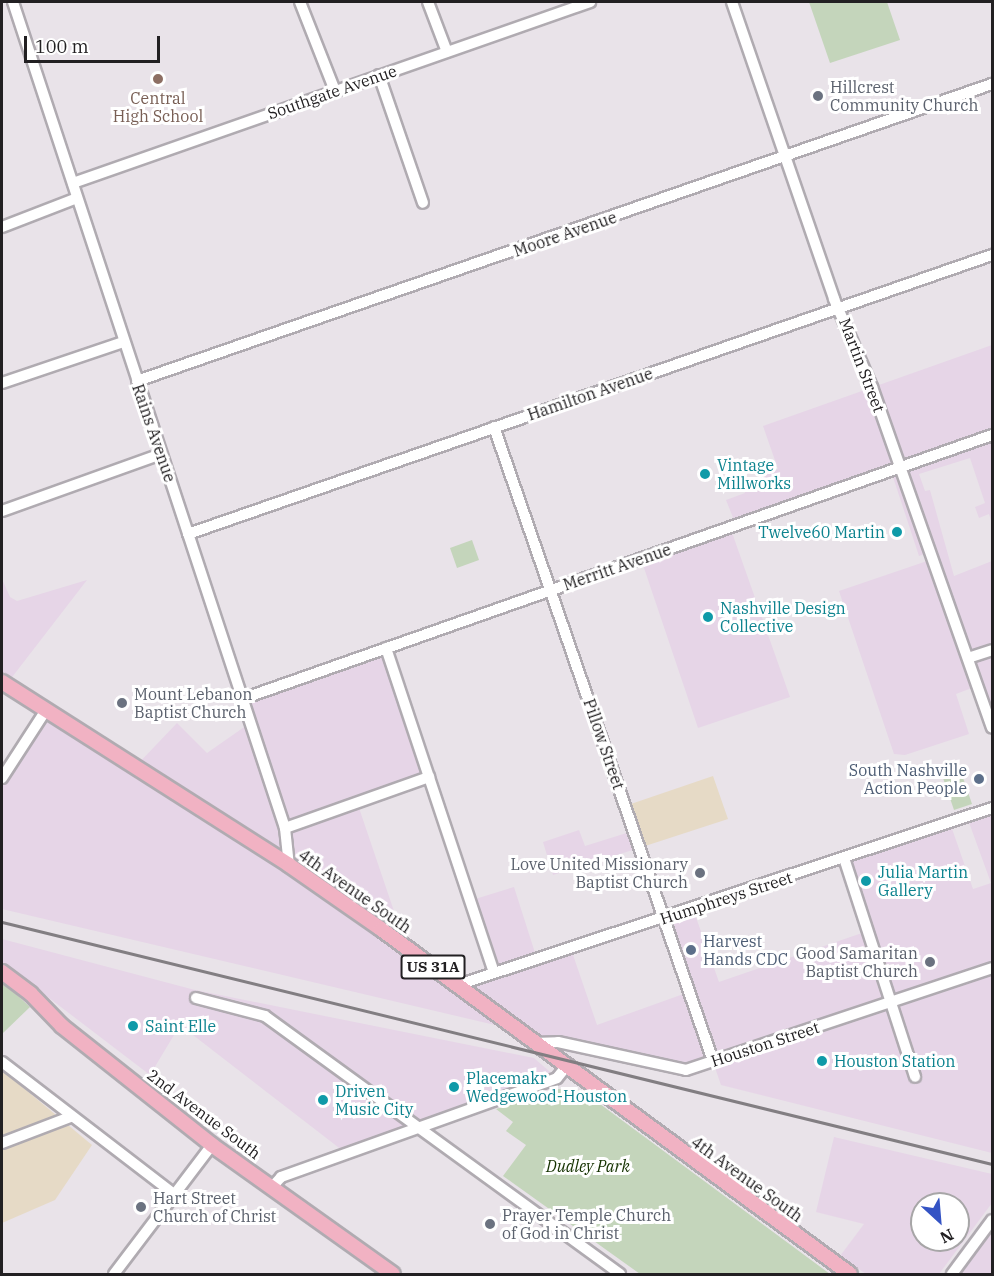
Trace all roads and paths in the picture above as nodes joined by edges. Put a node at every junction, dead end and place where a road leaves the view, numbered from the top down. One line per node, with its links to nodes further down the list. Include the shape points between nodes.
1 (13, 2): 11 (street, Rains Avenue)
2 (300, 2): 9 (street)
3 (428, 2): 6 (street)
4 (584, 2): 6 (street, Southgate Avenue)
5 (732, 2): 10 (street, Martin Street)
6 (447, 52): 7 (street, Southgate Avenue)
7 (379, 75): 9 (street, Southgate Avenue); 13 (street)
8 (993, 84): 10 (street, Moore Avenue)
9 (335, 91): 11 (street, Southgate Avenue)
10 (785, 158): 16 (street, Martin Street); 18 (street, Moore Avenue)
11 (73, 183): 12 (street, Rains Avenue)
12 (77, 198): 14 (street); 17 (street, Rains Avenue)
13 (423, 203)
14 (2, 227)
15 (993, 255): 16 (street, Hamilton Avenue)
16 (840, 307): 20 (street, Hamilton Avenue); 23 (street, Martin Street)
17 (123, 342): 18 (street, Rains Avenue); 19 (street)
18 (137, 381): 22 (street, Rains Avenue)
19 (2, 383)
20 (494, 428): 25 (street, Hamilton Avenue); 26 (street, Pillow Street)
21 (993, 435): 23 (street, Merritt Avenue)
22 (161, 454): 24 (street); 25 (street, Rains Avenue)
23 (900, 468): 26 (street, Merritt Avenue); 29 (street, Martin Street)
24 (2, 511)
25 (188, 534): 31 (street, Rains Avenue)
26 (550, 590): 27 (street, Merritt Avenue); 40 (street, Pillow Street)
27 (386, 648): 31 (street, Merritt Avenue); 34 (street)
28 (993, 650): 29 (street)
29 (968, 658): 33 (street, Martin Street)
30 (2, 682): 32 (main road, 4th Avenue South / US 31A)
31 (242, 699): 37 (street, Rains Avenue)
32 (46, 710): 35 (street); 39 (main road, 4th Avenue South / US 31A)
33 (993, 728)
34 (429, 777): 37 (street); 43 (street)
35 (2, 778)
36 (993, 808): 38 (street, Humphreys Street)
37 (285, 828): 39 (street, Rains Avenue)
38 (844, 858): 40 (street, Humphreys Street); 46 (street)
39 (289, 865): 44 (main road, 4th Avenue South / US 31A)
40 (664, 918): 43 (street, Humphreys Street); 49 (street, Pillow Street)
41 (993, 968): 46 (street, Houston Street)
42 (2, 972): 55 (main road, 2nd Avenue South, via 31,994 62,1026)
43 (494, 974): 44 (street, Humphreys Street)
44 (458, 985): 47 (main road, 4th Avenue South / US 31A)
45 (196, 998): 53 (street, via 265,1016)
46 (890, 1003): 49 (street, Houston Street); 51 (street)
47 (533, 1043): 49 (street, Houston Street, via 558,1042 677,1070); 50 (main road, 4th Avenue South / US 31A)
48 (2, 1062): 52 (street)
49 (713, 1062)
50 (565, 1068): 53 (street, via 557,1078); 62 (main road, 4th Avenue South / US 31A)
51 (915, 1077)
52 (70, 1118): 54 (street); 57 (street)
53 (422, 1129): 56 (street, via 281,1176); 61 (street)
54 (2, 1143)
55 (212, 1145): 56 (main road, 2nd Avenue South); 57 (street)
56 (273, 1186): 60 (main road, 2nd Avenue South)
57 (174, 1194): 59 (street)
58 (993, 1220): 63 (street)
59 (114, 1275)
60 (393, 1275)
61 (620, 1275)
62 (850, 1275)
63 (952, 1275)

